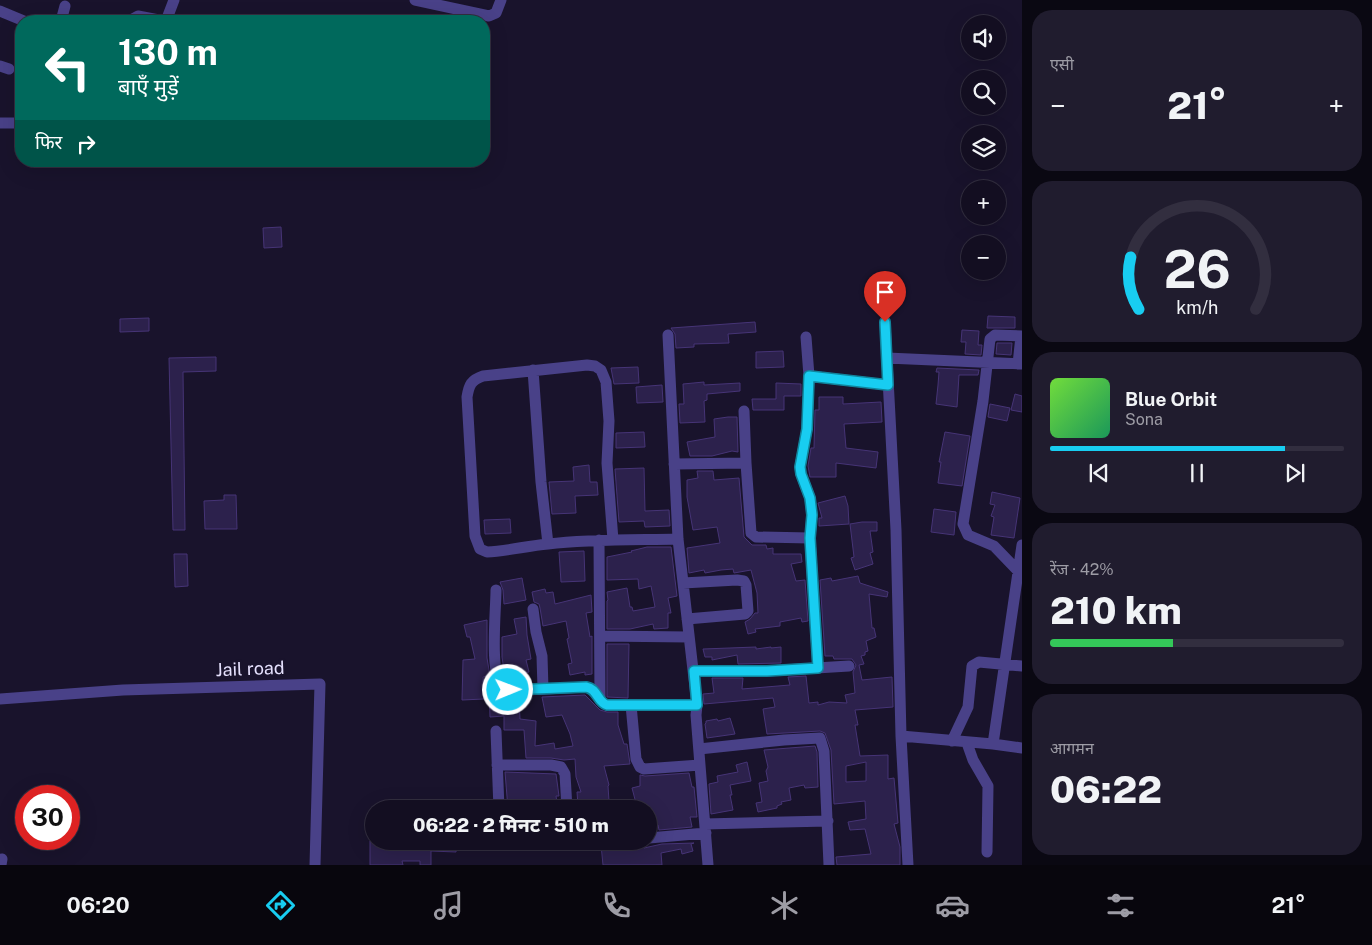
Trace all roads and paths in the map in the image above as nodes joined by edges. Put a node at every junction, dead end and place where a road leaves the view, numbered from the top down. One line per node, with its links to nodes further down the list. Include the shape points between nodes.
1 (174, 0): 7 (street)
2 (415, 0): 8 (street)
3 (501, 0): 9 (street, via 496,13)
4 (65, 6): 6 (street)
5 (0, 11): 10 (street)
6 (63, 15)
7 (168, 15)
8 (484, 15)
9 (490, 16)
10 (15, 17)
11 (0, 123): 12 (street)
12 (15, 123)
13 (885, 322): 17 (street)
14 (668, 335): 25 (street)
15 (1021, 336): 18 (street, via 992,336); 19 (street)
16 (806, 337): 21 (street)
17 (887, 358): 18 (street); 22 (street)
18 (988, 363): 19 (street); 32 (street, via 963,524 968,535 994,546)
19 (1020, 364)
20 (533, 370): 28 (street, via 587,365 595,366 605,375); 30 (street); 30 (street, via 483,376 470,383 475,536 480,549 487,552)
21 (809, 376): 22 (street); 26 (street, via 807,429 800,467 810,498)
22 (888, 385): 50 (street, via 896,530)
23 (744, 412): 24 (street)
24 (746, 463): 25 (street); 26 (street, via 751,533 756,537)
25 (674, 464): 29 (street)
26 (810, 538): 42 (street)
27 (599, 540): 28 (street); 30 (street); 37 (street)
28 (613, 540): 29 (street)
29 (678, 540): 33 (street)
30 (548, 544)
31 (1022, 545): 32 (street)
32 (1018, 570): 39 (street)
33 (683, 583): 36 (street); 36 (street, via 742,580 746,584 748,611 745,614)
34 (496, 590): 44 (street, via 494,655 498,683 508,690)
35 (533, 609): 44 (street, via 542,656)
36 (687, 619): 38 (street)
37 (600, 636): 38 (street); 46 (street)
38 (689, 637): 43 (street)
39 (1004, 665): 41 (street); 51 (street, via 974,663 968,706); 53 (street)
40 (849, 666): 42 (street)
41 (1022, 666)
42 (818, 668): 43 (street)
43 (694, 671): 47 (street)
44 (543, 689): 46 (street, via 590,688)
45 (0, 699): 64 (street, Jail road, via 123,690 320,684)
46 (600, 699): 48 (street, via 607,705)
47 (697, 705): 48 (street); 55 (street)
48 (630, 706): 57 (street, via 636,759 640,767)
49 (496, 731): 56 (street)
50 (901, 736): 51 (street); 67 (street)
51 (952, 741): 52 (street)
52 (967, 742): 53 (street); 63 (street, via 988,786)
53 (993, 744): 54 (street)
54 (1022, 748)
55 (699, 749): 57 (street); 60 (street, via 820,738 824,751)
56 (497, 765): 58 (street); 59 (street, via 561,767 565,774)
57 (700, 765): 61 (street)
58 (498, 800)
59 (566, 800)
60 (828, 821): 61 (street); 66 (street)
61 (705, 828): 62 (street); 65 (street)
62 (657, 837)
63 (987, 852)
64 (315, 865)
65 (708, 865)
66 (829, 865)
67 (908, 865)

